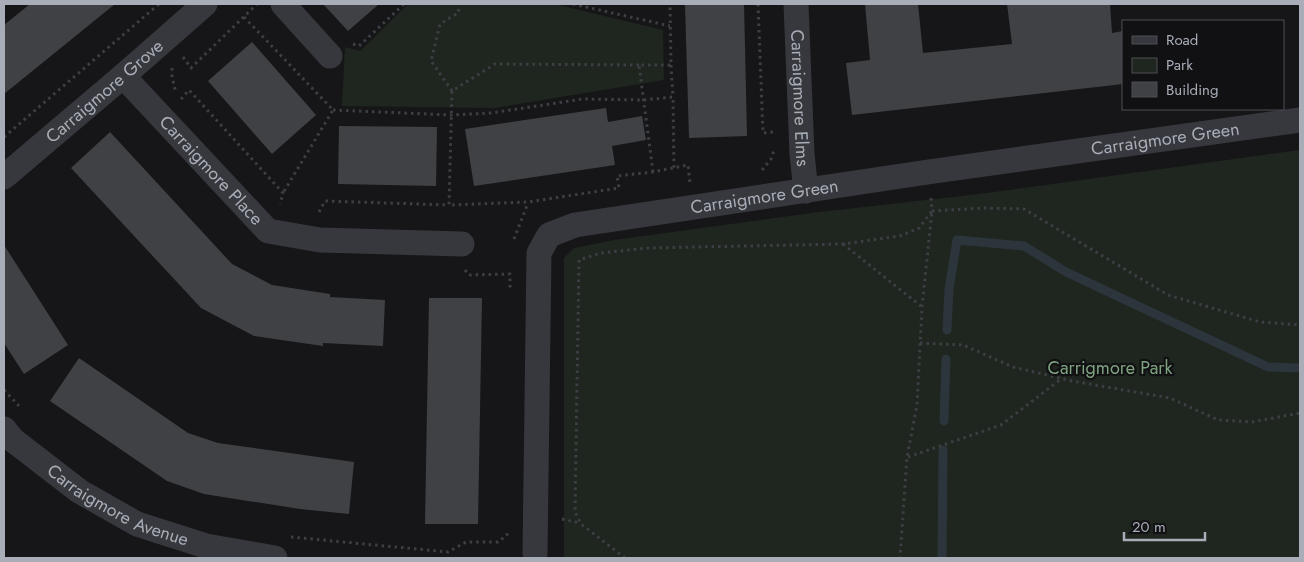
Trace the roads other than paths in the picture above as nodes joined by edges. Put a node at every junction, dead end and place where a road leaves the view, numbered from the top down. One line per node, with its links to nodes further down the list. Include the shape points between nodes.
1 (205, 4): 5 (street, Carraigmore Grove)
2 (283, 4): 4 (street)
3 (796, 4): 8 (street, Carraigmore Elms)
4 (339, 50)
5 (124, 76): 7 (street, Carraigmore Grove); 9 (street, Carraigmore Place, via 268,231 320,240)
6 (1300, 120): 8 (street, Carraigmore Green)
7 (4, 177)
8 (806, 191): 12 (street, Carraigmore Green, via 575,225 549,235 539,253)
9 (462, 244)
10 (4, 429): 11 (street, Carraigmore Avenue, via 13,440 79,491 137,524 206,546)
11 (280, 547)
12 (535, 553)

